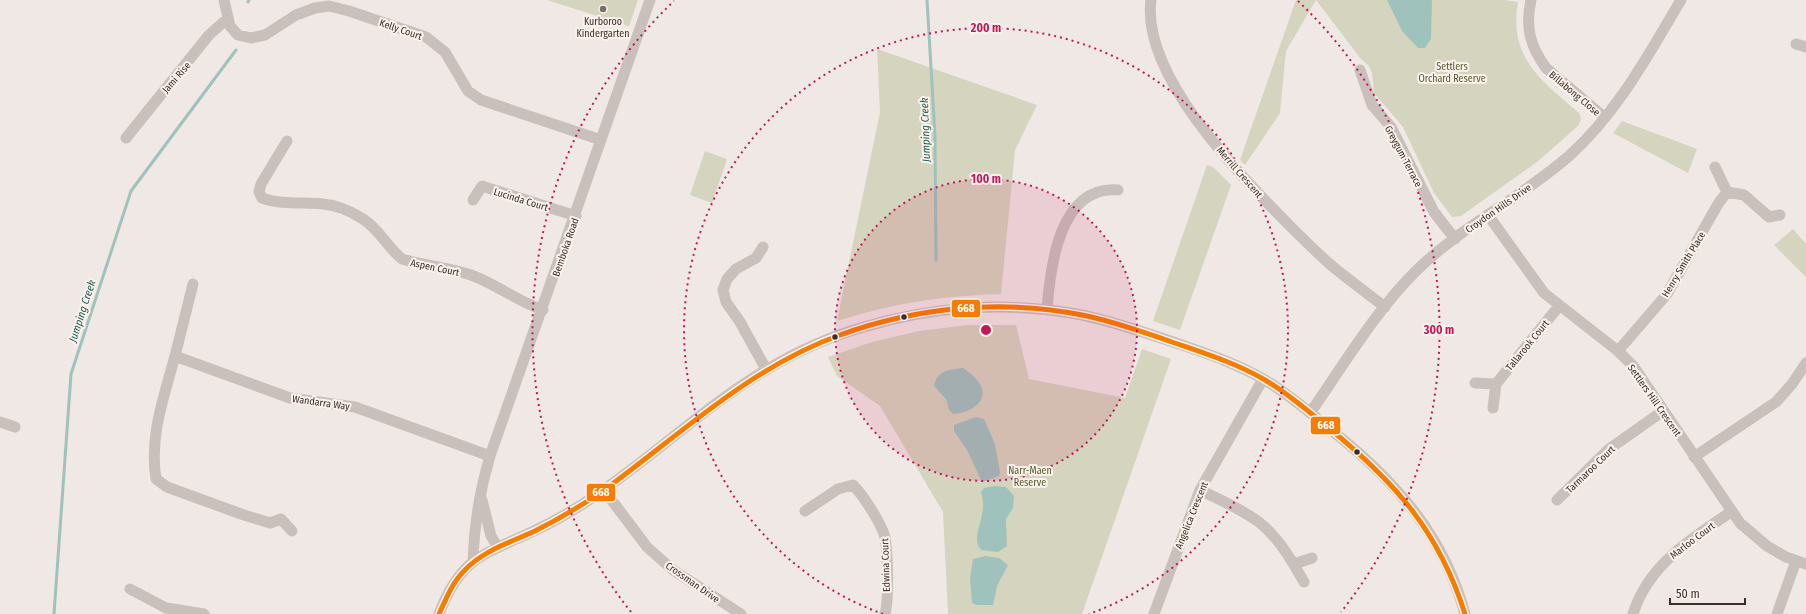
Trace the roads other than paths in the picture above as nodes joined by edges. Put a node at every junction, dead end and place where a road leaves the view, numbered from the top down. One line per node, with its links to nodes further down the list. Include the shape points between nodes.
1 (224, 0): 6 (street, Kelly Court)
2 (650, 0): 10 (street, Bemboka Road)
3 (1151, 0): 22 (street, Merrill Crescent, via 1152,29 1165,67 1177,90 1207,134 1244,180 1322,257)
4 (1531, 0): 8 (street, Billabong Close, via 1528,31 1541,61)
5 (1681, 0): 8 (street, Croydon Hills Drive, via 1622,98)
6 (228, 18): 9 (street, Jami Rise, via 209,35); 10 (street, Kelly Court, via 230,26 238,35 251,38 265,35 296,15 315,8 329,6 349,11 426,37 445,52 468,91 481,100)
7 (1360, 70): 19 (street, Greygum Terrace, via 1372,105 1390,127 1434,212)
8 (1605, 118): 16 (street, Croydon Hills Drive, via 1556,166)
9 (126, 138)
10 (601, 140): 18 (street, Bemboka Road)
11 (287, 141): 24 (street, Aspen Court, via 261,184 259,192 262,198 280,202 325,204 343,209 364,220 402,259 470,274)
12 (1715, 168): 14 (street)
13 (1118, 190): 25 (street, via 1102,190 1090,194 1079,203 1068,221 1054,257)
14 (1727, 192): 17 (street, via 1744,196 1769,217); 26 (street, Henry Smith Place, via 1667,294)
15 (473, 200): 18 (street, Lucinda Court, via 482,186)
16 (1488, 215): 19 (street, Croydon Hills Drive); 23 (street, Settlers Hill Crescent, via 1539,286)
17 (1780, 215)
18 (576, 216): 24 (street, Bemboka Road)
19 (1455, 239): 22 (street, Croydon Hills Drive, via 1417,270)
20 (763, 247): 29 (street, via 756,258 736,269 726,279 723,290 726,302)
21 (193, 284): 27 (street)
22 (1385, 306): 35 (street, Croydon Hills Drive)
23 (1559, 306): 26 (street, Settlers Hill Crescent); 32 (street, Tallarook Court)
24 (542, 310): 38 (street, Bemboka Road)
25 (1047, 310): 29 (street, via 962,309 897,319 862,327 815,345); 30 (street, via 1133,328 1218,358)
26 (1618, 351): 34 (street, Settlers Hill Crescent, via 1634,367)
27 (175, 356): 38 (street, Wandarra Way, via 290,398 355,407); 46 (street, via 155,430 156,479 167,487 241,514 270,523 281,519)
28 (1806, 363): 39 (street, via 1776,402)
29 (766, 370): 40 (street, via 712,407)
30 (1263, 379): 35 (street); 41 (street, Angelica Crescent)
31 (1476, 383): 32 (street)
32 (1496, 384): 33 (street)
33 (1493, 408)
34 (1663, 411): 39 (street, Settlers Hill Crescent); 43 (street, Tarmaroo Court, via 1609,449)
35 (1310, 413): 59 (street, via 1384,474 1414,510 1441,554)
36 (0, 422): 37 (street)
37 (15, 427)
38 (490, 456): 42 (street, Bemboka Road)
39 (1694, 458): 45 (street, Settlers Hill Crescent)
40 (604, 490): 47 (street, via 549,524); 56 (street, Crossman Drive, via 647,546 672,570)
41 (1200, 490): 51 (street, via 1260,523); 58 (street, Angelica Crescent)
42 (480, 494): 47 (street, Bemboka Road, via 491,536); 49 (street, Bemboka Road, via 474,529)
43 (1557, 500)
44 (805, 511): 57 (street, Edwina Court, via 838,489 853,485 860,493 884,534)
45 (1731, 512): 50 (street, Settlers Hill Crescent, via 1757,539 1777,552); 60 (street, Marloo Court, via 1680,548 1661,565 1646,585)
46 (292, 531)
47 (498, 546): 49 (street)
48 (1312, 558): 51 (street)
49 (473, 561): 55 (street, via 452,585)
50 (1801, 562): 61 (street)
51 (1294, 564): 52 (street)
52 (1304, 582)
53 (130, 589): 54 (street, via 166,608)
54 (204, 614)
55 (439, 614)
56 (741, 614)
57 (885, 614)
58 (1154, 614)
59 (1465, 614)
60 (1633, 614)
61 (1776, 614)

